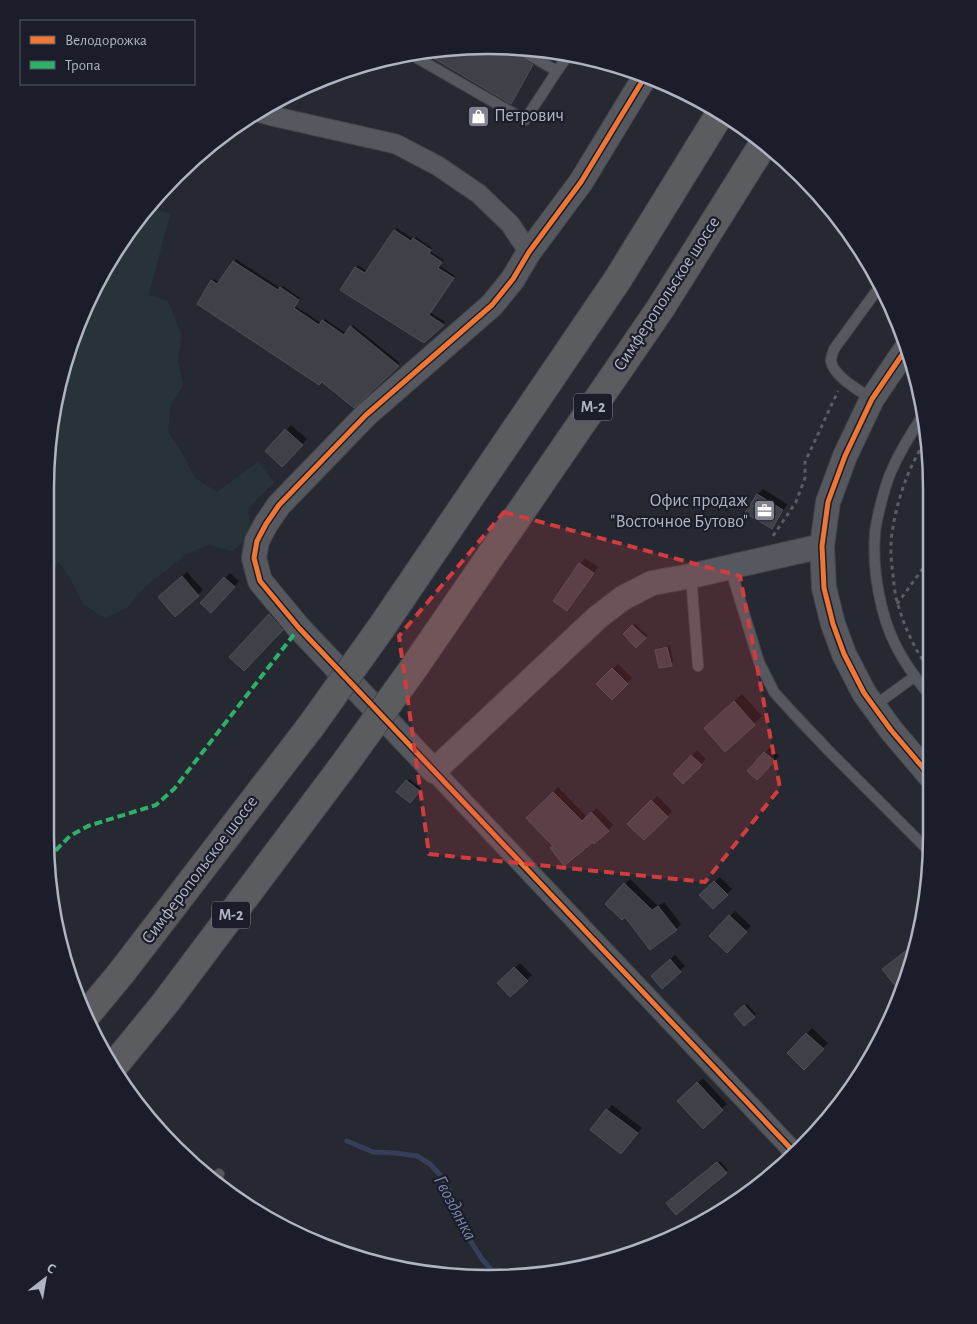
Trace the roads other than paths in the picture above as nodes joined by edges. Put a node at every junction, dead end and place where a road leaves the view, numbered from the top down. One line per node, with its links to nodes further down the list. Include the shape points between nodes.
1 (530, 56): 4 (lane)
2 (419, 59): 4 (lane, via 525,120)
3 (565, 61): 4 (lane)
4 (557, 72)
5 (642, 82): 9 (street, via 581,182)
6 (267, 115): 9 (street, via 396,144 438,166 479,194 510,224)
7 (718, 119): 24 (highway, Симферопольское шоссе, bridge, via 618,279 381,628 310,726)
8 (760, 150): 25 (highway, Симферопольское шоссе / М-2, bridge, via 660,309 416,666 166,1002)
9 (529, 252): 22 (street, via 492,305 366,415 279,505 257,541 254,558 260,581 299,628)
10 (876, 292): 12 (lane, via 834,349 831,360 835,371 844,380)
11 (902, 355): 12 (street)
12 (872, 399): 14 (street, via 828,502)
13 (918, 423): 18 (lane, via 890,475 875,532 875,564 881,607 895,644)
14 (822, 546): 15 (street); 20 (street, via 824,588 833,624 844,654)
15 (730, 567): 16 (street); 23 (lane, via 759,662 774,692)
16 (691, 576): 17 (lane); 22 (street, via 652,583 598,616)
17 (698, 666)
18 (914, 677): 19 (lane); 20 (lane)
19 (923, 688)
20 (874, 706): 21 (street)
21 (923, 768)
22 (434, 771): 26 (street)
23 (923, 844)
24 (91, 1010)
25 (117, 1062)
26 (790, 1148)

